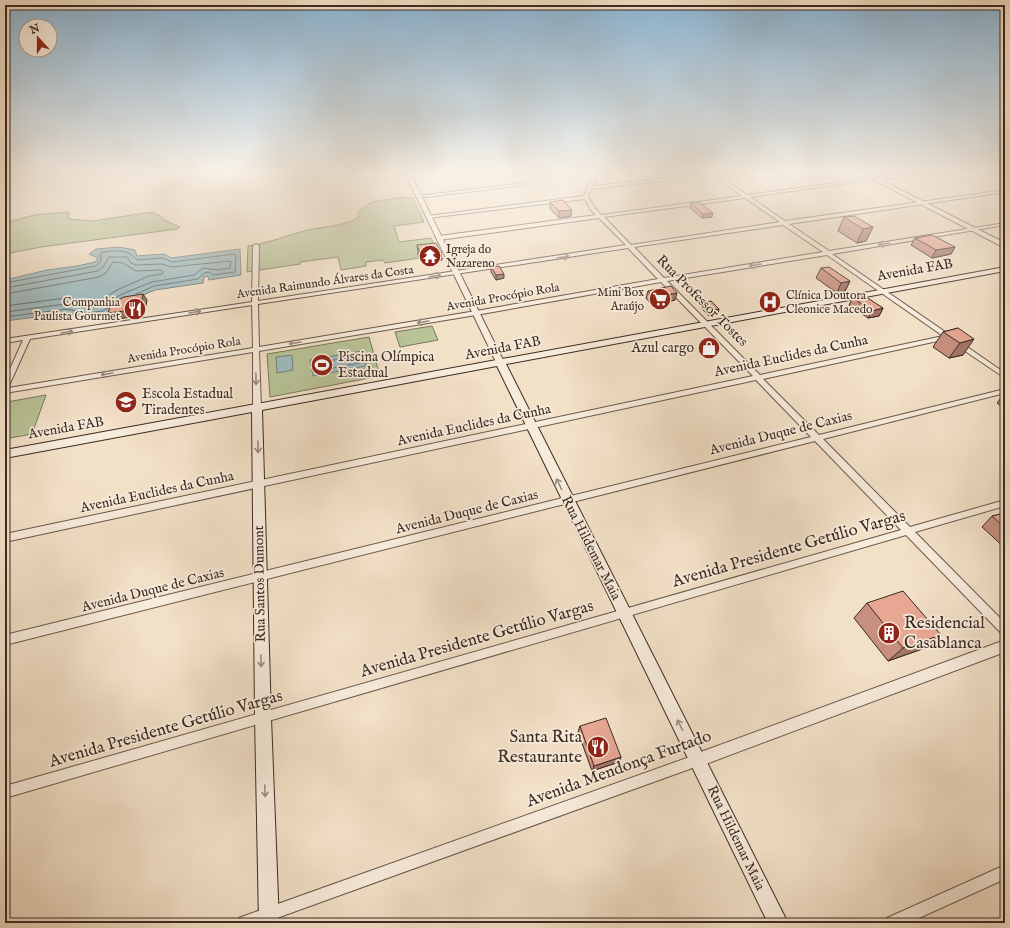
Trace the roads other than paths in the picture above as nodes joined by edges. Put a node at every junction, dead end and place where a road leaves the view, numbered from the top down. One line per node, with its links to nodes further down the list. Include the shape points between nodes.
1 (433, 216): 7 (street)
2 (592, 216): 11 (street)
3 (602, 216): 13 (street, Rua Professor Tostes)
4 (775, 216): 8 (street)
5 (831, 216): 8 (street, Avenida Raimundo Álvares da Costa)
6 (949, 216): 10 (street)
7 (428, 217): 11 (street, Rua Hildemar Maia)
8 (784, 223): 13 (street, Avenida Raimundo Álvares da Costa); 15 (street)
9 (1005, 224): 10 (street, Avenida Procópio Rola)
10 (974, 230): 14 (street); 15 (street, Avenida Procópio Rola, one-way to 15)
11 (438, 238): 17 (street, Rua Hildemar Maia)
12 (256, 246): 20 (street, Rua Santos Dumont)
13 (630, 246): 17 (street, Avenida Raimundo Álvares da Costa, one-way to 13); 18 (street, Rua Professor Tostes)
14 (1005, 246)
15 (828, 253): 18 (street, Avenida Procópio Rola, one-way to 18); 19 (street)
16 (1005, 269): 19 (main road, Avenida FAB)
17 (456, 273): 20 (street, Avenida Raimundo Álvares da Costa, one-way to 17); 21 (street, Rua Hildemar Maia)
18 (663, 280): 21 (street, Avenida Procópio Rola); 22 (street, Rua Professor Tostes)
19 (882, 290): 22 (main road, Avenida FAB); 23 (street)
20 (255, 303): 24 (street, Avenida Raimundo Álvares da Costa, one-way to 20); 26 (street, Rua Santos Dumont)
21 (476, 313): 26 (street, Avenida Procópio Rola, one-way to 26); 27 (street, Rua Hildemar Maia)
22 (706, 324): 27 (main road, Avenida FAB); 28 (street, Rua Professor Tostes)
23 (949, 336): 28 (street, Avenida Euclides da Cunha); 29 (street)
24 (28, 337): 25 (street, Avenida Raimundo Álvares da Costa); 30 (street)
25 (5, 341)
26 (256, 350): 31 (street, Avenida Procópio Rola, one-way to 31); 33 (street, Rua Santos Dumont, one-way to 33)
27 (500, 362): 33 (main road, Avenida FAB); 34 (main road, Rua Hildemar Maia)
28 (758, 376): 34 (street, Avenida Euclides da Cunha); 35 (street, Rua Professor Tostes)
29 (1005, 376)
30 (5, 388)
31 (5, 391)
32 (1005, 391): 35 (street, Avenida Duque de Caxias)
33 (257, 408): 36 (main road, Avenida FAB); 37 (main road, Rua Santos Dumont, one-way to 37)
34 (532, 426): 37 (street, Avenida Euclides da Cunha); 38 (main road, Rua Hildemar Maia, one-way to 34)
35 (818, 438): 38 (street, Avenida Duque de Caxias); 40 (street, Rua Professor Tostes)
36 (5, 454)
37 (258, 484): 41 (street, Avenida Euclides da Cunha); 42 (main road, Rua Santos Dumont)
38 (568, 501): 42 (street, Avenida Duque de Caxias); 43 (main road, Rua Hildemar Maia)
39 (1005, 503): 40 (street, Avenida Presidente Getúlio Vargas)
40 (907, 531): 43 (street, Avenida Presidente Getúlio Vargas); 44 (street, Rua Professor Tostes)
41 (5, 538)
42 (259, 577): 45 (street, Avenida Duque de Caxias); 47 (main road, Rua Santos Dumont, one-way to 47)
43 (624, 613): 47 (street, Avenida Presidente Getúlio Vargas); 48 (main road, Rua Hildemar Maia, one-way to 43)
44 (1005, 630)
45 (5, 640)
46 (1005, 646): 48 (street, Avenida Mendonça Furtado)
47 (262, 718): 49 (street, Avenida Presidente Getúlio Vargas); 51 (main road, Rua Santos Dumont, one-way to 51)
48 (698, 760): 51 (street, Avenida Mendonça Furtado); 53 (main road, Rua Hildemar Maia)
49 (5, 792)
50 (1005, 872): 54 (street)
51 (269, 919): 52 (street, Avenida Mendonça Furtado)
52 (244, 923)
53 (778, 923)
54 (892, 923)

